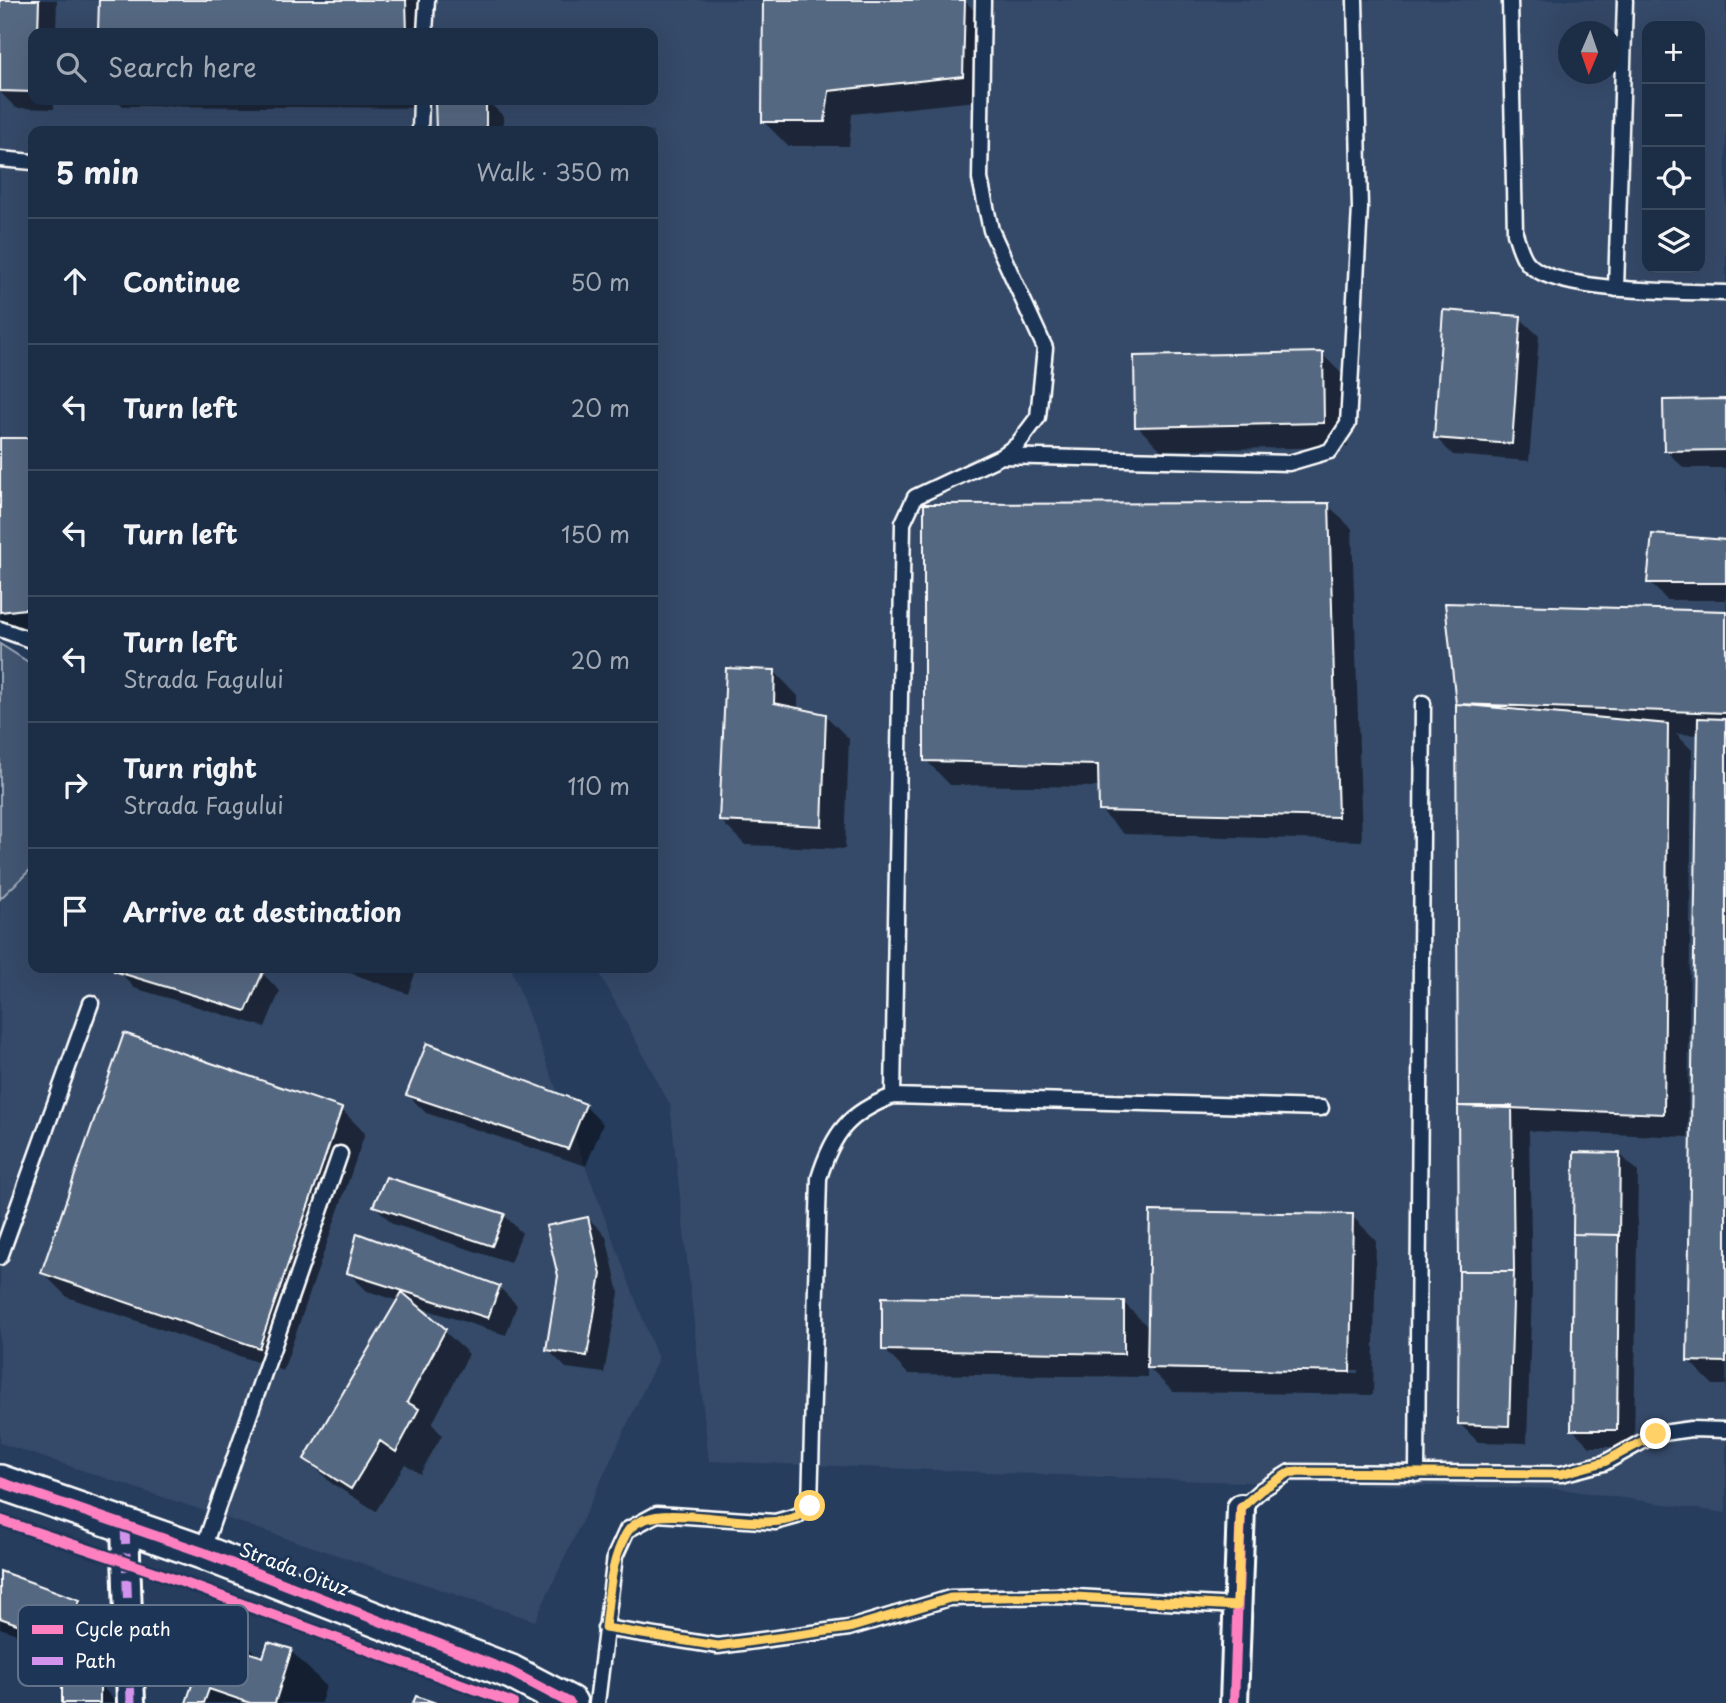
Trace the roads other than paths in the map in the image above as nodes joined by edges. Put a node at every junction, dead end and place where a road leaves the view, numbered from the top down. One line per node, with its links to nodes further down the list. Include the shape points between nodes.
1 (427, 0): 6 (lane)
2 (983, 0): 13 (lane, via 980,179 991,230 1045,348 1038,416 1017,445)
3 (1355, 0): 13 (lane, via 1359,222 1348,424 1330,452 1289,463)
4 (1510, 0): 11 (lane, via 1515,233 1528,263 1554,279)
5 (1625, 0): 11 (lane)
6 (425, 28)
7 (421, 105): 8 (lane)
8 (420, 126)
9 (0, 159): 10 (lane)
10 (28, 162)
11 (1616, 289): 12 (lane)
12 (1726, 293)
13 (1002, 456): 18 (lane, via 915,497 903,523)
14 (0, 629): 15 (lane)
15 (28, 639)
16 (1423, 703): 23 (lane)
17 (91, 1003): 21 (lane)
18 (893, 1096): 19 (lane); 30 (lane, via 863,1107 829,1146 819,1178 810,1506 797,1517 775,1522 657,1514 627,1530 615,1556)
19 (1321, 1108)
20 (340, 1154): 27 (lane)
21 (0, 1257)
22 (1726, 1430): 23 (lane, via 1656,1434 1604,1462 1561,1474)
23 (1417, 1474): 25 (lane, via 1290,1472)
24 (0, 1482): 26 (street, Strada Oituz)
25 (1241, 1508): 29 (street)
26 (125, 1526): 27 (street, Strada Oituz); 28 (street)
27 (202, 1552): 31 (street, Strada Oituz, via 511,1672)
28 (128, 1605)
29 (1237, 1606): 30 (lane, via 1058,1596 950,1598 849,1628 718,1646); 33 (street)
30 (605, 1628): 32 (lane)
31 (570, 1703)
32 (597, 1703)
33 (1234, 1703)

